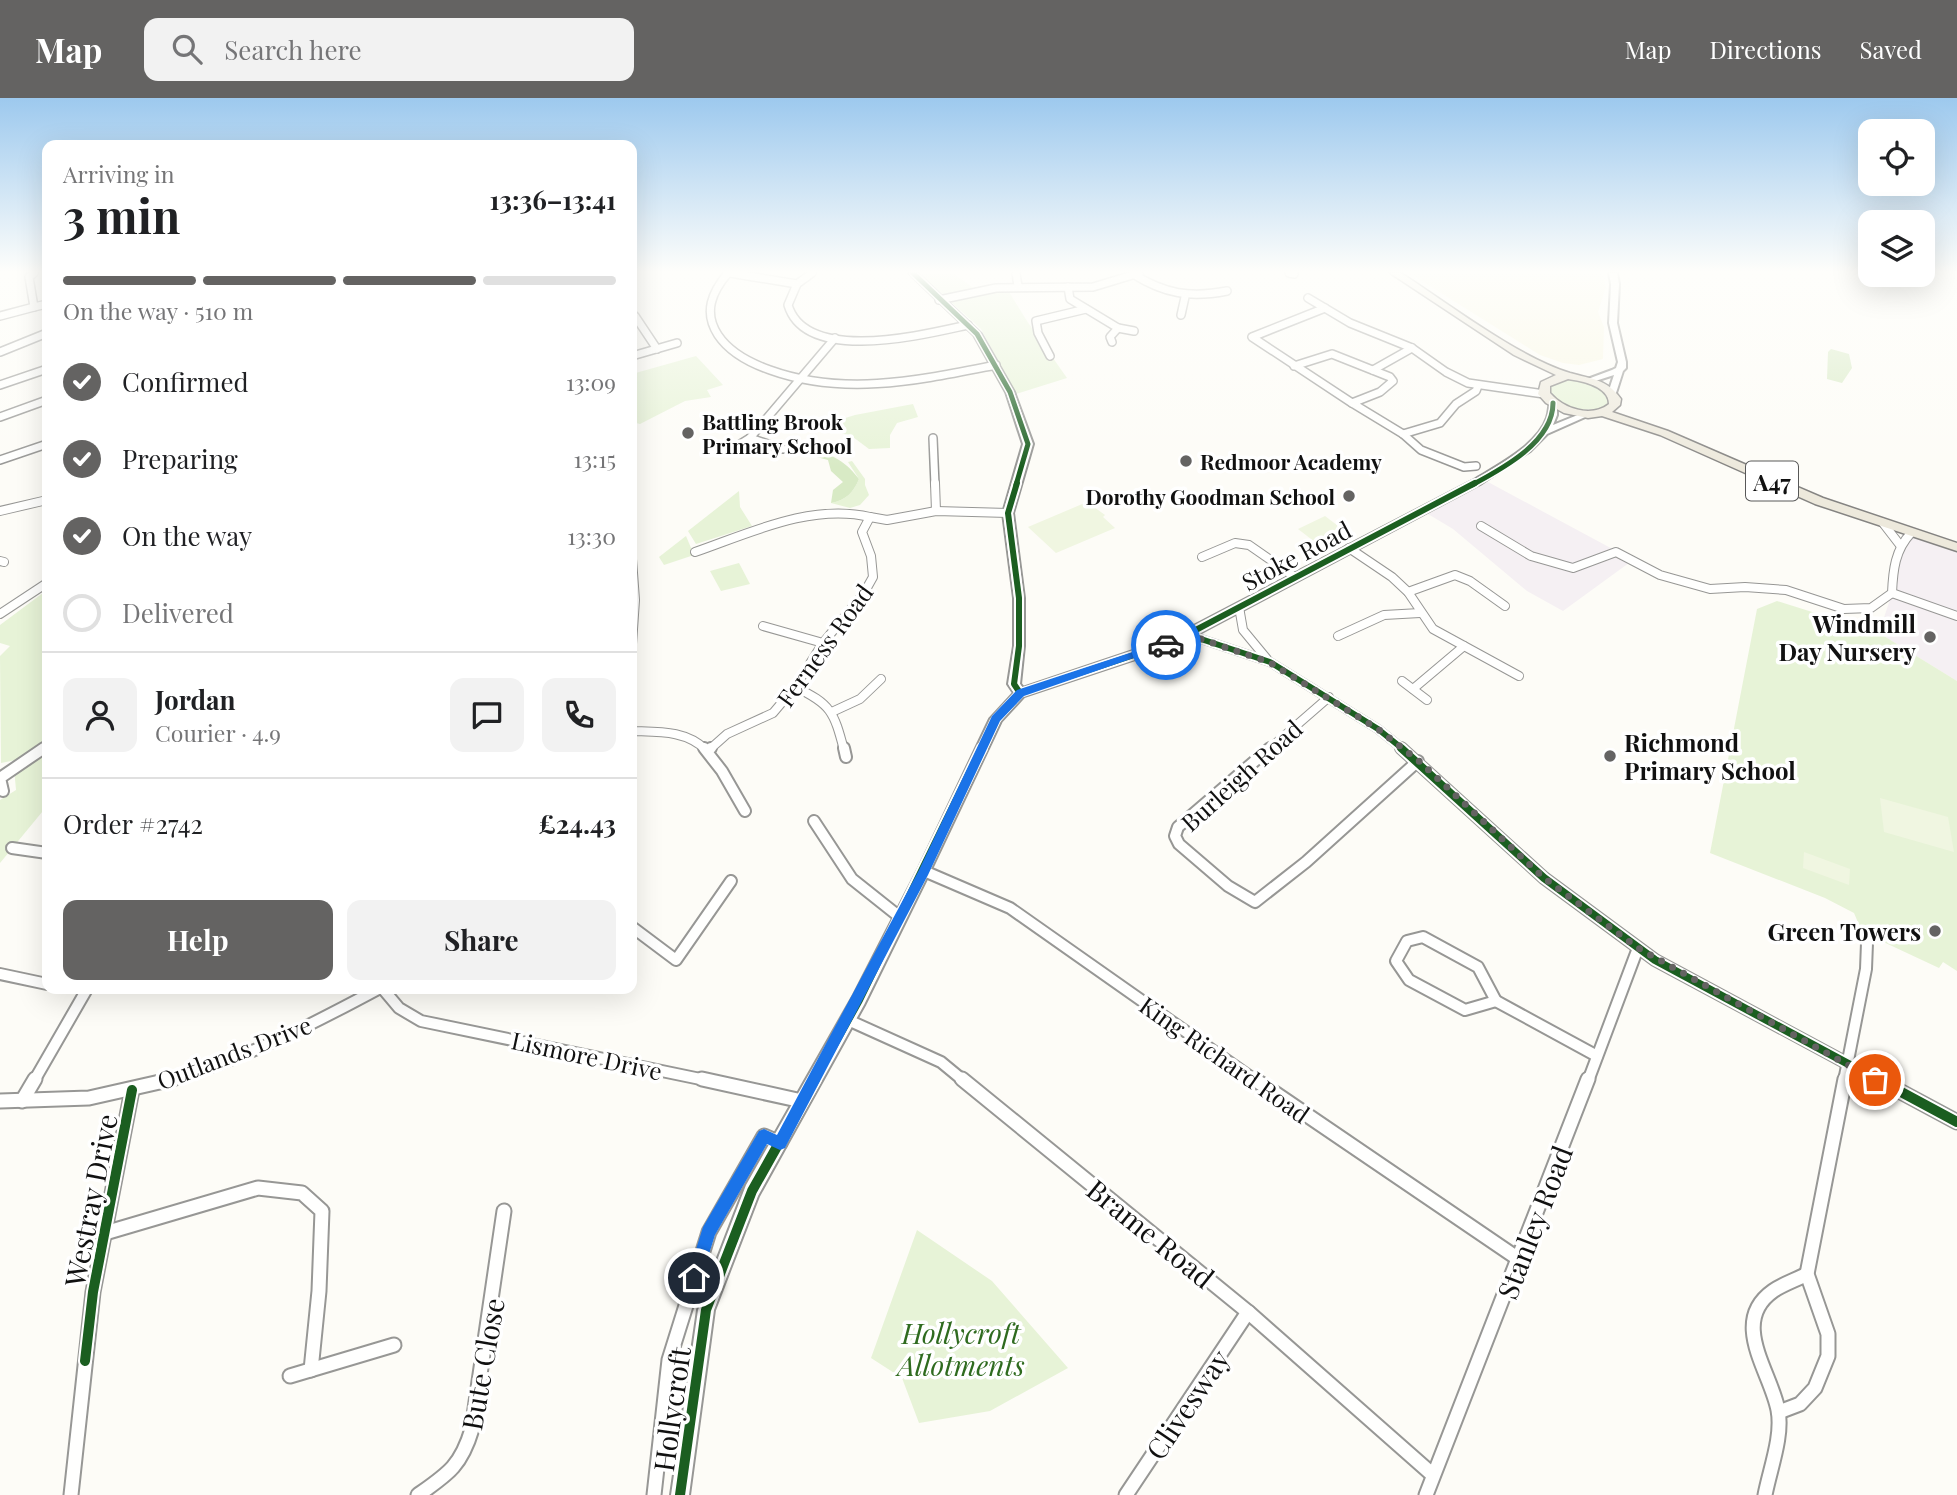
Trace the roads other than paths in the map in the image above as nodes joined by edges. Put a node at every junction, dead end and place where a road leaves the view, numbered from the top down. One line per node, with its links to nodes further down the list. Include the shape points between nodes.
1 (34, 338): 18 (street)
2 (649, 338): 17 (street)
3 (719, 338): 29 (street, via 743,359)
4 (835, 338): 29 (street)
5 (837, 338): 6 (street, via 874,342)
6 (895, 338)
7 (977, 338): 22 (street)
8 (1041, 338): 21 (street)
9 (1110, 338): 14 (street)
10 (1255, 338): 23 (street)
11 (1387, 338): 16 (street)
12 (1495, 338): 19 (main road)
13 (1617, 338): 24 (street)
14 (1112, 342)
15 (677, 343): 17 (street)
16 (1412, 348): 25 (street); 31 (street, via 1457,379)
17 (657, 349): 20 (street)
18 (0, 352)
19 (1518, 353): 27 (main road); 32 (main road)
20 (637, 355)
21 (1050, 356)
22 (996, 365): 29 (street, via 897,383 857,386); 53 (street, via 1028,444)
23 (1294, 366): 25 (street, via 1329,354); 35 (street)
24 (1622, 368): 28 (street); 33 (street)
25 (1373, 370): 35 (street, via 1392,379 1392,384)
26 (42, 371): 30 (street)
27 (1568, 376): 28 (main road); 32 (main road)
28 (1589, 380): 33 (main road)
29 (798, 381): 43 (street)
30 (0, 385)
31 (1478, 386): 32 (street); 42 (street, via 1440,423)
32 (1546, 388): 36 (main road)
33 (1613, 396): 37 (main road, via 1615,405); 41 (main road, A47)
34 (42, 402): 39 (street)
35 (1352, 402): 42 (street)
36 (1553, 403): 38 (main road); 40 (street, via 1553,419)
37 (1603, 413): 38 (main road); 41 (main road, A47)
38 (1588, 414): 40 (street, Stoke Road)
39 (0, 417)
40 (1544, 432): 60 (street, Stoke Road, via 1521,454 1476,482)
41 (1664, 433): 55 (main road, A47, via 1819,501)
42 (1403, 434): 49 (street, via 1421,450 1462,470)
43 (750, 438): 46 (street); 47 (street)
44 (933, 438): 52 (street)
45 (42, 446): 48 (street)
46 (737, 446)
47 (783, 449)
48 (0, 460)
49 (1476, 466)
50 (42, 501): 51 (street)
51 (0, 511)
52 (936, 511): 53 (street); 54 (street, via 887,520)
53 (1008, 513): 83 (street, via 1019,598 1014,684)
54 (870, 517): 61 (street, via 858,512 821,513); 75 (street, Ferness Road, via 862,532 873,577)
55 (1883, 523): 57 (main road, A47); 58 (street)
56 (1481, 526): 66 (street, via 1531,556 1573,568 1616,552 1660,575 1710,589 1786,590 1844,609 1871,608)
57 (1912, 533): 58 (street); 59 (main road, A47)
58 (1900, 545): 66 (street)
59 (1957, 547)
60 (1349, 548): 63 (street, Stoke Road); 65 (street)
61 (695, 552)
62 (1202, 557): 63 (street, via 1235,542 1254,546)
63 (1295, 577): 68 (street, Stoke Road)
64 (42, 586): 70 (street)
65 (1408, 593): 67 (street, via 1460,575); 69 (street)
66 (1892, 593): 71 (street)
67 (1505, 606)
68 (1239, 607): 73 (street, Stoke Road); 77 (street, via 1243,631)
69 (1420, 613): 74 (street, via 1384,615); 76 (street, via 1433,629)
70 (0, 614)
71 (1957, 616)
72 (763, 626): 75 (street)
73 (1189, 635): 77 (street); 83 (street, Stoke Road)
74 (1338, 636)
75 (823, 643): 81 (street, Ferness Road)
76 (1464, 646): 78 (street); 82 (street)
77 (1269, 662): 84 (street)
78 (1519, 676)
79 (881, 680): 86 (street, via 849,708)
80 (1402, 681): 82 (street)
81 (795, 687): 86 (street, via 823,699); 89 (street, Ferness Road, via 773,713 727,734)
82 (1413, 689): 85 (street)
83 (1020, 693): 98 (street, Hollycroft, via 996,719)
84 (1329, 698): 91 (street); 91 (street, Burleigh Road, via 1178,827 1175,836 1179,844 1227,886 1255,902)
85 (1427, 700)
86 (834, 711): 90 (street)
87 (637, 731): 89 (street, via 673,733)
88 (42, 750): 92 (street)
89 (708, 750): 94 (street)
90 (846, 757)
91 (1419, 761): 103 (street, via 1544,878)
92 (0, 778): 93 (street)
93 (3, 791)
94 (745, 811)
95 (814, 821): 100 (street, via 852,879)
96 (12, 848): 97 (street)
97 (42, 852)
98 (924, 871): 100 (street, Hollycroft); 121 (street, King Richard Road, via 1010,908)
99 (731, 881): 101 (street, via 676,960)
100 (901, 915): 110 (street, Hollycroft)
101 (637, 931)
102 (1867, 943): 112 (street)
103 (1638, 948): 111 (street, Stanley Road); 112 (street)
104 (0, 974): 105 (street)
105 (42, 983)
106 (84, 994): 115 (street)
107 (371, 994): 113 (street, Outlands Drive, via 290,1035)
108 (386, 994): 116 (street, Lismore Drive, via 421,1021)
109 (1496, 1002): 109 (street, via 1478,967 1423,937 1407,940 1396,961 1409,980 1465,1010); 111 (street)
110 (848, 1020): 116 (street, Hollycroft); 123 (street, Brame Road, via 941,1062)
111 (1597, 1056): 121 (street, Stanley Road)
112 (1847, 1065): 117 (street); 122 (street)
113 (132, 1090): 115 (street, Outlands Drive, via 99,1097); 120 (street, Westray Drive)
114 (0, 1101): 115 (street, Outlands Drive)
115 (22, 1101)
116 (803, 1101): 118 (street, Hollycroft)
117 (1957, 1122)
118 (780, 1143): 131 (street, via 764,1136 709,1232 669,1360); 132 (street, Hollycroft, via 752,1191 706,1310)
119 (504, 1211): 130 (street, Bute Close, via 494,1304 466,1447 453,1470)
120 (105, 1233): 125 (street, via 258,1188 302,1193 321,1211); 129 (street, Westray Drive, via 93,1292)
121 (1520, 1260): 128 (street, Stanley Road)
122 (1807, 1274): 127 (street, via 1825,1321 1828,1356 1815,1388 1800,1404); 127 (street, via 1768,1294 1759,1303 1756,1317 1754,1345)
123 (1248, 1312): 128 (street, Brame Road); 133 (street, Clivesway)
124 (394, 1345): 125 (street)
125 (311, 1370): 126 (street)
126 (290, 1376)
127 (1779, 1412): 135 (street)
128 (1433, 1475): 134 (street, Stanley Road)
129 (68, 1494)
130 (418, 1495)
131 (654, 1495)
132 (680, 1495)
133 (1126, 1495)
134 (1426, 1495)
135 (1765, 1495)

